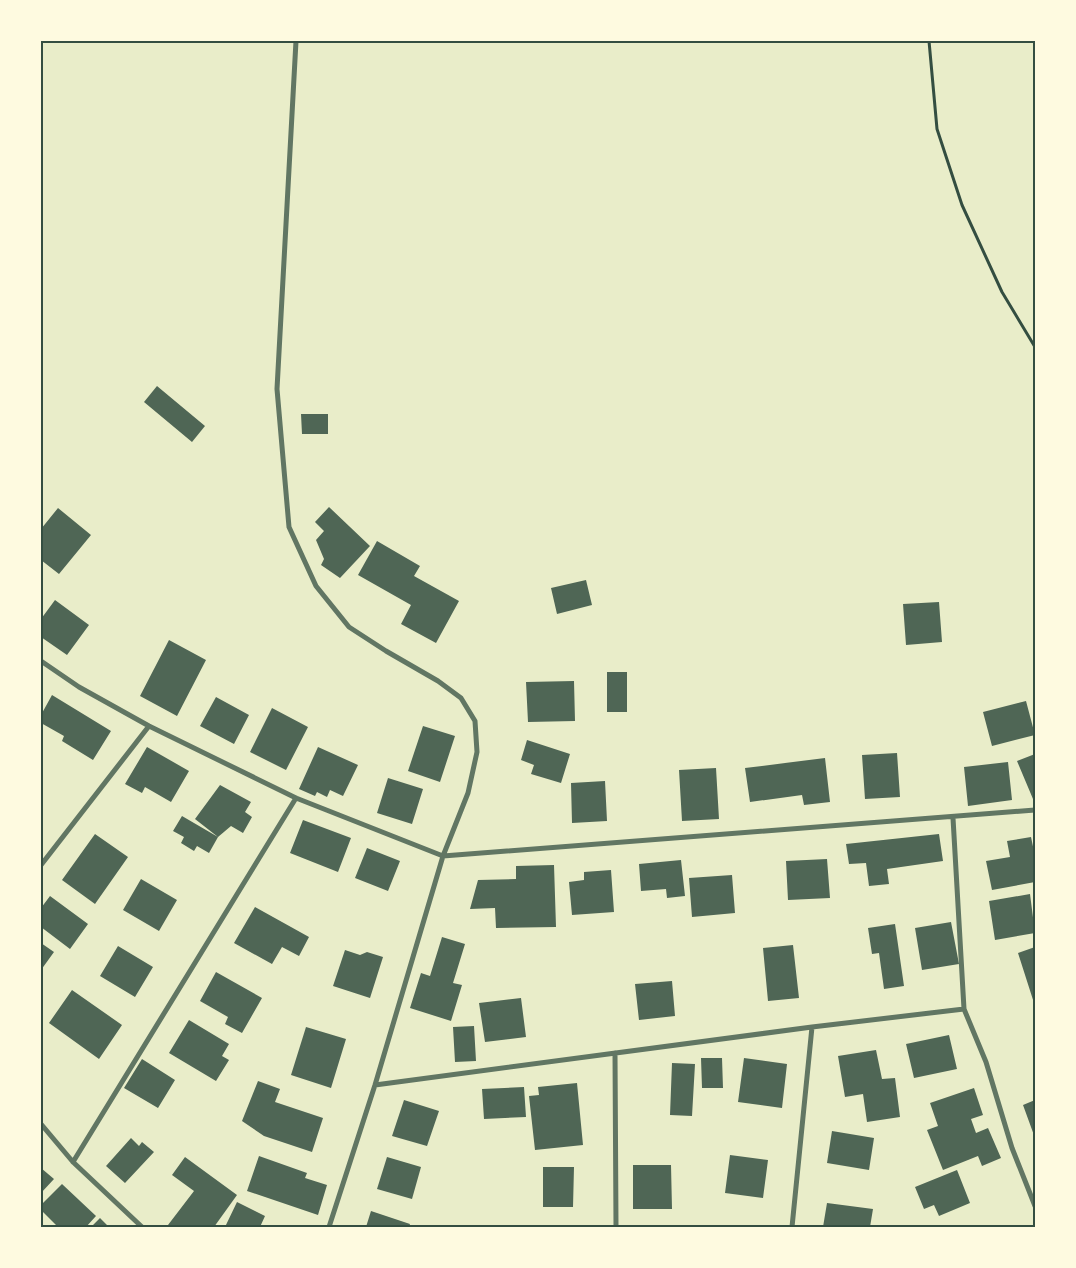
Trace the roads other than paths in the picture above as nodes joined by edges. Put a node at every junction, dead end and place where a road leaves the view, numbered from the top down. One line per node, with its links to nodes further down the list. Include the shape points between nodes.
1 (296, 41): 7 (street, via 277,389 289,527 316,586 349,627 462,698 475,721 477,752 468,793)
2 (41, 661): 3 (street)
3 (149, 726): 4 (street); 8 (street)
4 (296, 798): 7 (street); 14 (street)
5 (1035, 810): 6 (street)
6 (953, 818): 7 (street); 9 (street)
7 (443, 856): 12 (street)
8 (41, 865)
9 (964, 1009): 10 (street); 15 (street, via 986,1062 1012,1148)
10 (812, 1027): 11 (street); 19 (street)
11 (615, 1053): 12 (street); 18 (street)
12 (375, 1084): 17 (street)
13 (41, 1124): 14 (street)
14 (73, 1162): 16 (street)
15 (1035, 1206)
16 (142, 1227)
17 (330, 1227)
18 (616, 1227)
19 (792, 1227)

